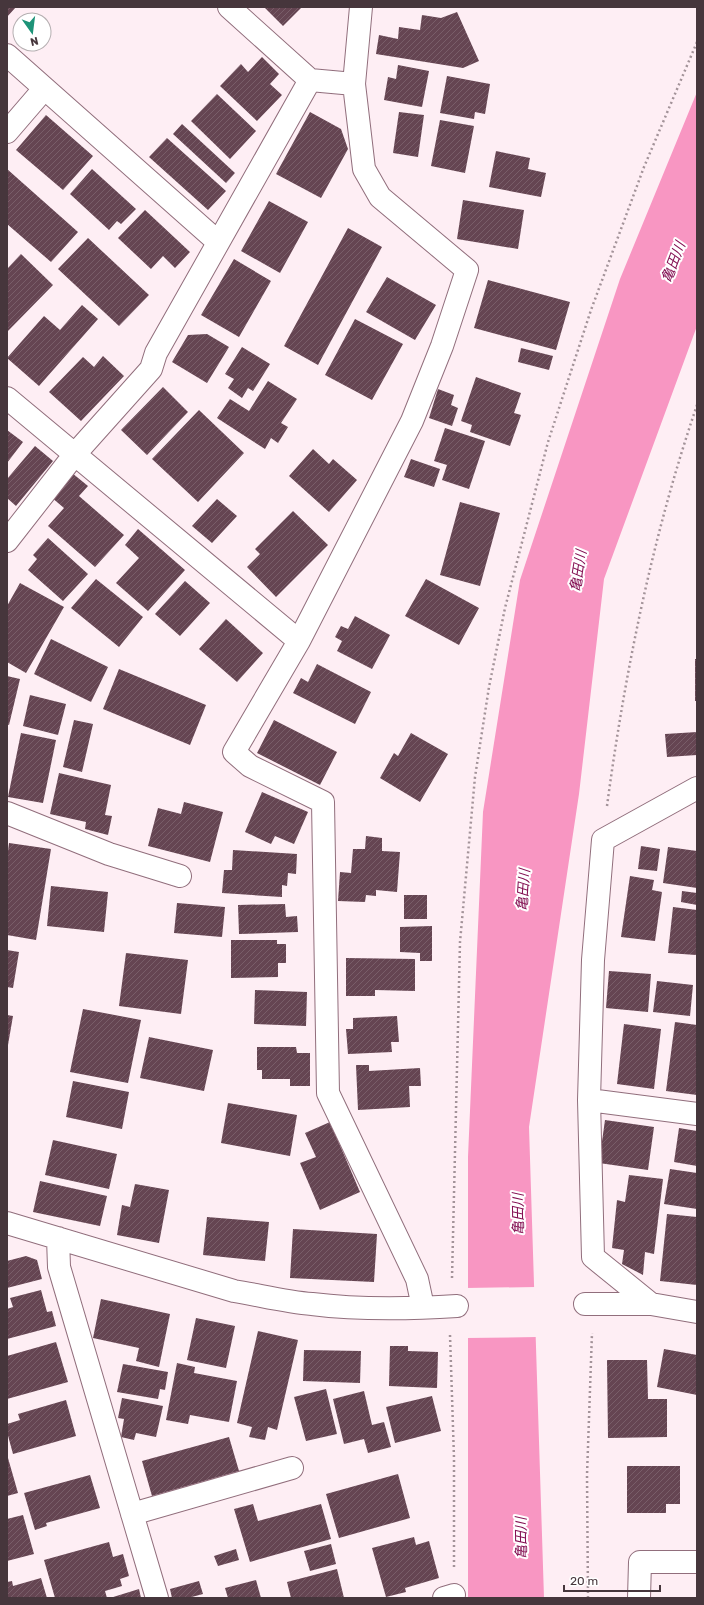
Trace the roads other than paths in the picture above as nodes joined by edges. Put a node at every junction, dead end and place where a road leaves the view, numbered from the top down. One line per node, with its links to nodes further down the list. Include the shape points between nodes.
1 (229, 7): 4 (street)
2 (361, 7): 5 (street)
3 (7, 55): 6 (street)
4 (310, 80): 5 (street); 8 (street)
5 (354, 84): 12 (street, via 364,169 380,197 467,270 442,346 412,421)
6 (44, 89): 7 (street); 8 (street)
7 (7, 132)
8 (218, 242): 10 (street, via 156,354 151,368)
9 (7, 398): 10 (street)
10 (75, 454): 11 (street); 12 (street)
11 (7, 541)
12 (299, 641): 23 (street, via 234,752 250,766 323,802 328,1093 416,1279)
13 (697, 788): 16 (street, via 603,840 593,960)
14 (7, 813): 15 (street, via 109,854)
15 (180, 876)
16 (589, 1100): 17 (street); 21 (street, via 592,1257)
17 (697, 1114)
18 (7, 1223): 19 (street)
19 (58, 1238): 23 (street, via 234,1291 311,1304 391,1309); 26 (street, via 59,1267)
20 (585, 1304): 21 (street)
21 (651, 1304): 24 (street)
22 (455, 1306): 23 (street)
23 (423, 1307)
24 (697, 1312)
25 (292, 1468): 26 (street)
26 (132, 1514): 28 (street)
27 (697, 1562): 29 (street, via 640,1562)
28 (157, 1598)
29 (639, 1598)

